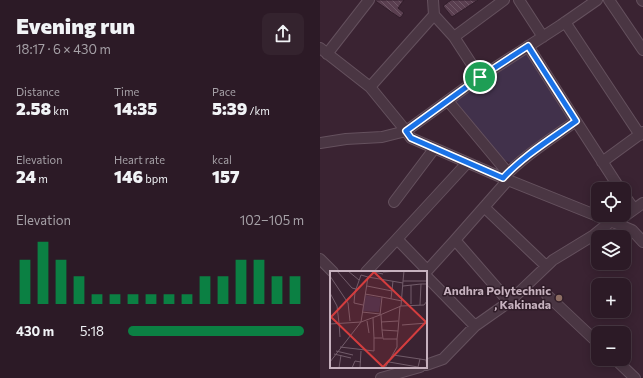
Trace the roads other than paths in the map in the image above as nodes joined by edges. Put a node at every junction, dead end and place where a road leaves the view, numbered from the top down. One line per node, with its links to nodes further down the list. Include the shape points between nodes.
1 (369, 0): 13 (street)
2 (433, 0): 7 (street)
3 (504, 0): 9 (street)
4 (519, 0): 10 (street)
5 (597, 0): 8 (street)
6 (610, 0): 12 (street)
7 (434, 15): 9 (street); 15 (street)
8 (565, 22): 10 (street); 19 (street)
9 (454, 37): 14 (street)
10 (543, 37): 11 (street)
11 (528, 46): 14 (street); 17 (street)
12 (643, 50)
13 (323, 52): 15 (street)
14 (480, 77): 16 (street)
15 (370, 87): 18 (street)
16 (448, 101): 18 (street); 24 (street)
17 (576, 121): 22 (street); 24 (street, via 541,146)
18 (406, 131): 20 (street, via 382,138); 21 (street, via 411,138)
19 (641, 134): 22 (street)
20 (320, 143)
21 (434, 148): 23 (street); 26 (street)
22 (602, 162): 25 (street)
23 (467, 163): 24 (street); 32 (street)
24 (506, 177): 29 (street); 31 (street)
25 (615, 182)
26 (394, 202)
27 (643, 203): 30 (street)
28 (631, 205): 30 (street)
29 (484, 207): 33 (street); 36 (street)
30 (634, 209): 31 (street)
31 (613, 223): 34 (street, via 632,230); 36 (street)
32 (396, 239): 38 (street); 39 (street)
33 (455, 240): 40 (street); 43 (street)
34 (643, 242)
35 (320, 259): 37 (street)
36 (546, 266): 43 (street)
37 (332, 271)
38 (367, 271)
39 (424, 271)
40 (427, 272)
41 (427, 274): 44 (street)
42 (547, 295): 45 (street)
43 (509, 302): 44 (street)
44 (475, 326): 46 (street, via 443,359)
45 (591, 336)
46 (427, 365)
47 (622, 366): 51 (street)
48 (418, 368): 49 (street)
49 (403, 375): 50 (street)
50 (381, 378)
51 (635, 378)

